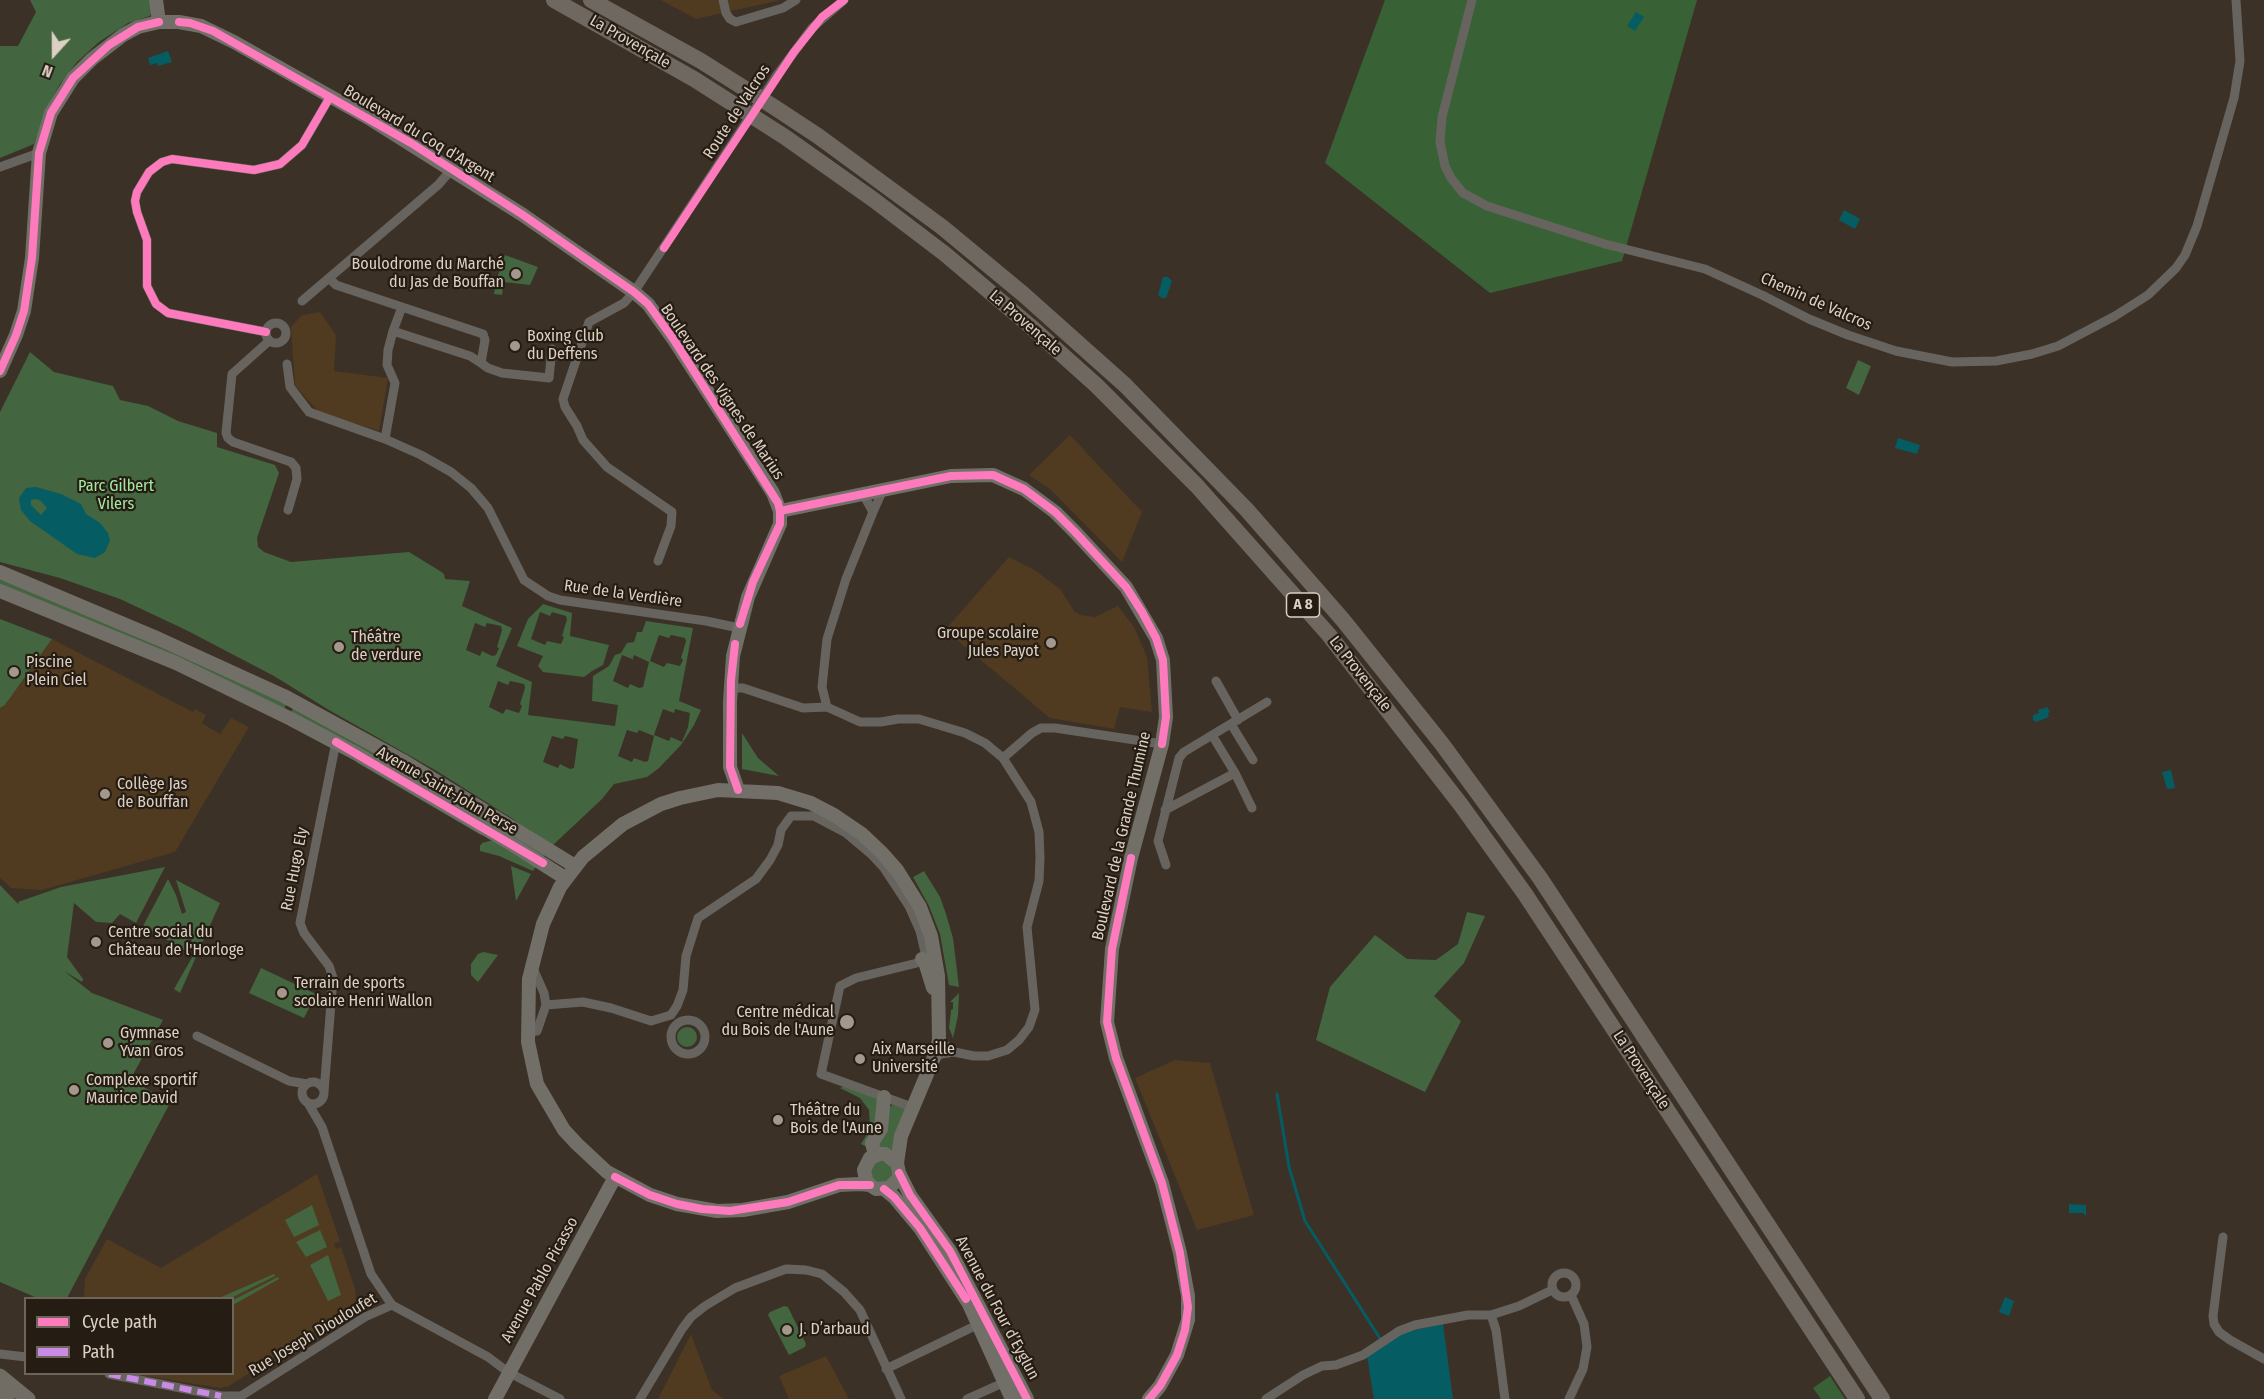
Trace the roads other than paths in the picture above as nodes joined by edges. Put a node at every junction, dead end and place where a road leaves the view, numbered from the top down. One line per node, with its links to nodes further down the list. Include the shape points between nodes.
1 (156, 0): 9 (main road)
2 (553, 0): 103 (highway, La Provençale / A 8, via 694,79 892,213 1046,340 1197,486 1329,635 1525,894)
3 (591, 0): 104 (highway, La Provençale / A 8, via 774,107 942,227 1125,385 1247,510 1428,726 1540,878)
4 (723, 0): 5 (street, via 726,13 736,22 783,8)
5 (796, 0)
6 (844, 0): 15 (street, Route de Valcros, bridge, via 812,28 777,75)
7 (1472, 0): 8 (street, Chemin de Valcros, via 1442,117 1440,142 1445,166 1463,193 1487,206 1605,244 1705,269 1848,335 1896,351 1952,362 1996,361 2058,345 2148,295 2176,268 2197,226 2234,98 2240,61)
8 (2236, 0)
9 (159, 22): 10 (main road, Boulevard du Coq d'Argent, via 190,23 213,31); 11 (main road, Boulevard du Coq d'Argent, via 123,35 74,78 51,113)
10 (330, 97): 13 (main road, Boulevard du Coq d'Argent); 26 (street, via 302,145 280,164 254,170 172,159 149,172 135,201 147,240 147,286 156,304 175,315 268,336 231,374 226,433 233,442 291,462 296,468 297,479)
11 (39, 153): 12 (street); 22 (main road, Boulevard du Coq d'Argent, via 28,289 16,335)
12 (0, 166)
13 (452, 169): 14 (street); 15 (main road, Boulevard du Coq d'Argent)
14 (329, 278): 16 (street); 17 (street, via 336,285)
15 (634, 292): 27 (main road, Boulevard des Vignes de Marius, via 668,332 770,487); 29 (street, Route de Valcros, via 624,303 589,322 563,399 582,440 607,467 672,512)
16 (302, 301)
17 (402, 308): 18 (street); 20 (street, via 483,334)
18 (393, 331): 20 (street); 23 (street, via 387,365 395,383)
19 (552, 349): 20 (street, via 549,378 502,373)
20 (481, 363)
21 (287, 364): 23 (street, Rue de la Verdière, via 290,387 309,412)
22 (0, 371)
23 (385, 439): 32 (street, Rue de la Verdière, via 451,472 471,488 488,508 524,580 548,596)
24 (883, 490): 25 (main road, Boulevard de la Grande Thumine); 28 (street); 40 (main road, Boulevard de la Grande Thumine, via 951,476 993,475 1024,489 1055,512 1126,587 1156,638 1163,660 1166,717)
25 (863, 494): 27 (main road, Boulevard de la Grande Thumine); 28 (street)
26 (288, 510)
27 (780, 511): 32 (main road, via 780,524 753,582)
28 (873, 512): 36 (street, via 827,639 822,687)
29 (658, 561)
30 (0, 572): 50 (main road, Avenue Saint-John Perse, via 284,696 405,762)
31 (0, 591): 39 (main road, Avenue Saint-John Perse, via 176,663)
32 (739, 628): 34 (main road)
33 (1216, 681): 37 (street)
34 (731, 688): 36 (street, via 743,688 803,708); 43 (main road)
35 (1267, 702): 37 (street)
36 (827, 707): 41 (street, via 860,722 919,719 965,733)
37 (1234, 722): 38 (street); 42 (street)
38 (1212, 735): 44 (street); 48 (street, via 1179,758)
39 (336, 742): 51 (main road, Avenue Saint-John Perse); 62 (street, Rue Hugo Ely, via 300,923 333,978)
40 (1162, 744): 41 (street, via 1041,728); 90 (main road, Boulevard de la Grande Thumine, via 1131,858 1112,949 1107,1022 1116,1058 1162,1183 1188,1296 1188,1320 1177,1355)
41 (1003, 758): 60 (street, via 1031,802 1039,832 1039,881 1027,927 1035,1010 1029,1027 1007,1050 988,1056)
42 (1253, 760)
43 (730, 767): 45 (main road); 46 (main road)
44 (1234, 773): 47 (street); 48 (street)
45 (718, 790): 46 (main road); 50 (main road, via 641,813 613,831)
46 (738, 790): 58 (main road, via 789,796 823,809 862,834 897,870 920,907 931,936 938,976)
47 (1252, 808)
48 (1165, 810): 49 (street, via 1158,841)
49 (1166, 865)
50 (575, 866): 51 (main road)
51 (565, 878): 53 (main road, via 549,907)
52 (920, 961): 55 (street, via 924,947 909,906 871,854 826,821 814,816 791,816 781,830 771,860 756,879 698,918 686,956 683,990); 58 (main road, via 925,962 932,981); 66 (street, via 840,986 821,1074)
53 (531, 964): 54 (street); 57 (main road, via 528,993)
54 (546, 1005): 55 (street, via 583,1002 651,1021); 57 (street)
55 (670, 1015): 56 (street)
56 (676, 1024)
57 (532, 1032): 72 (main road, via 534,1077 546,1102 577,1144)
58 (939, 1034): 60 (street); 61 (main road)
59 (197, 1036): 63 (street)
60 (954, 1052): 61 (street)
61 (935, 1055): 68 (main road)
62 (325, 1065): 64 (street, Rue Hugo Ely); 65 (street, Rue Hugo Ely)
63 (289, 1081): 64 (street); 67 (street)
64 (310, 1083): 65 (street, via 319,1084); 67 (street, Rue Hugo Ely)
65 (323, 1096): 67 (street, via 315,1104); 69 (street, Rue Hugo Ely)
66 (884, 1096): 68 (street); 70 (main road, via 881,1129 872,1143)
67 (305, 1099): 69 (street)
68 (912, 1107): 71 (main road, via 902,1136)
69 (318, 1120): 78 (street, via 371,1274)
70 (875, 1155): 71 (main road, via 885,1154); 73 (main road, via 864,1169)
71 (898, 1168): 74 (main road, via 894,1184); 99 (main road, Avenue du Four d’Eyglun, via 910,1195 950,1251)
72 (615, 1177): 73 (main road, via 677,1204 730,1211 777,1205 839,1185); 85 (main road, Avenue Pablo Picasso)
73 (870, 1185): 74 (main road)
74 (884, 1190): 80 (main road, Avenue du Four d’Eyglun, via 920,1228)
75 (2223, 1237): 83 (street, via 2214,1324 2230,1340)
76 (1552, 1290): 77 (street, via 1559,1297); 77 (street, via 1553,1279 1567,1273 1576,1286); 79 (street)
77 (1571, 1295): 102 (street, via 1584,1324 1587,1347)
78 (392, 1305): 85 (street); 86 (street, Rue Joseph Diouloufet, via 365,1317 241,1396 221,1396)
79 (1491, 1315): 100 (street, via 1468,1315 1415,1325 1366,1353 1303,1375); 101 (street)
80 (979, 1324): 84 (street); 88 (main road, Avenue du Four d’Eyglun)
81 (0, 1354): 82 (street)
82 (24, 1357)
83 (2264, 1359)
84 (886, 1369): 95 (street, via 860,1310 844,1292 822,1274 786,1269 735,1288 691,1317); 96 (street)
85 (508, 1371): 93 (main road, Avenue Pablo Picasso); 94 (street)
86 (114, 1375)
87 (0, 1376): 92 (main road)
88 (1005, 1382): 97 (street); 98 (main road, Avenue du Four d’Eyglun)
89 (0, 1393): 91 (main road)
90 (1153, 1398)
91 (7, 1399)
92 (28, 1399)
93 (495, 1399)
94 (560, 1399)
95 (640, 1399)
96 (901, 1399)
97 (967, 1399)
98 (1012, 1399)
99 (1027, 1399)
100 (1266, 1399)
101 (1505, 1399)
102 (1569, 1399)
103 (1857, 1399)
104 (1882, 1399)

